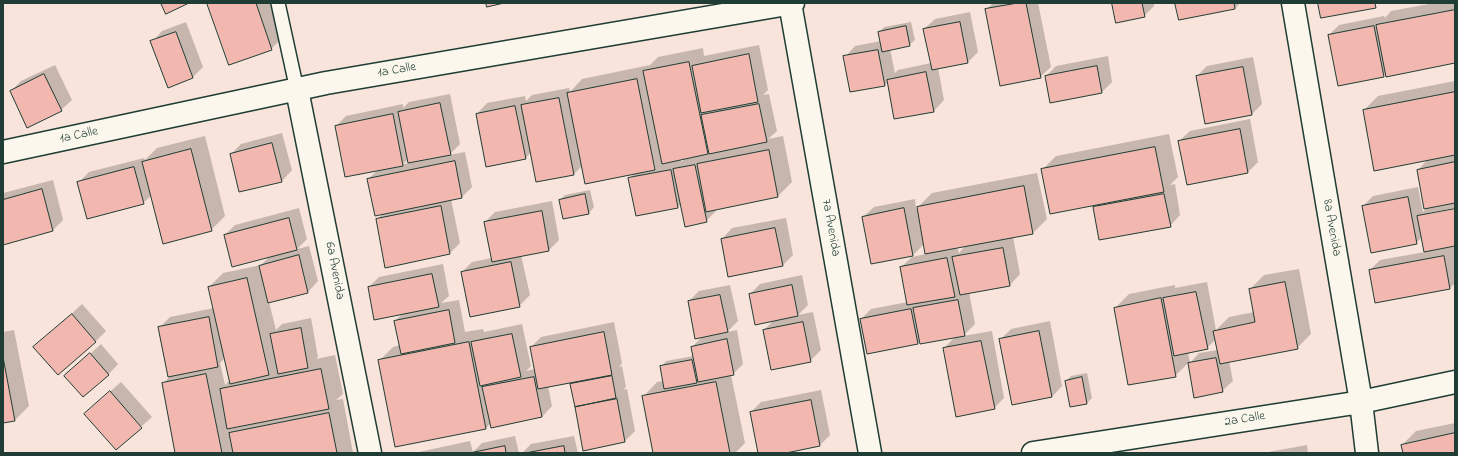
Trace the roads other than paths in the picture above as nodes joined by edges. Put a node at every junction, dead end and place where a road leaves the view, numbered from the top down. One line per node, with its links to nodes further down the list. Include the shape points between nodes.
1 (278, 3): 4 (lane)
2 (791, 3): 4 (street, 1a Calle); 9 (street, 7a Avenida)
3 (1293, 3): 7 (street, 8a Avenida)
4 (297, 90): 5 (street, 1a Calle); 8 (street, 6a Avenida)
5 (3, 152)
6 (1455, 382): 7 (street, 2a Calle)
7 (1361, 402): 10 (street, 2a Calle); 11 (street, 8a Avenida)
8 (370, 453)
9 (870, 453)
10 (1033, 453)
11 (1367, 453)

